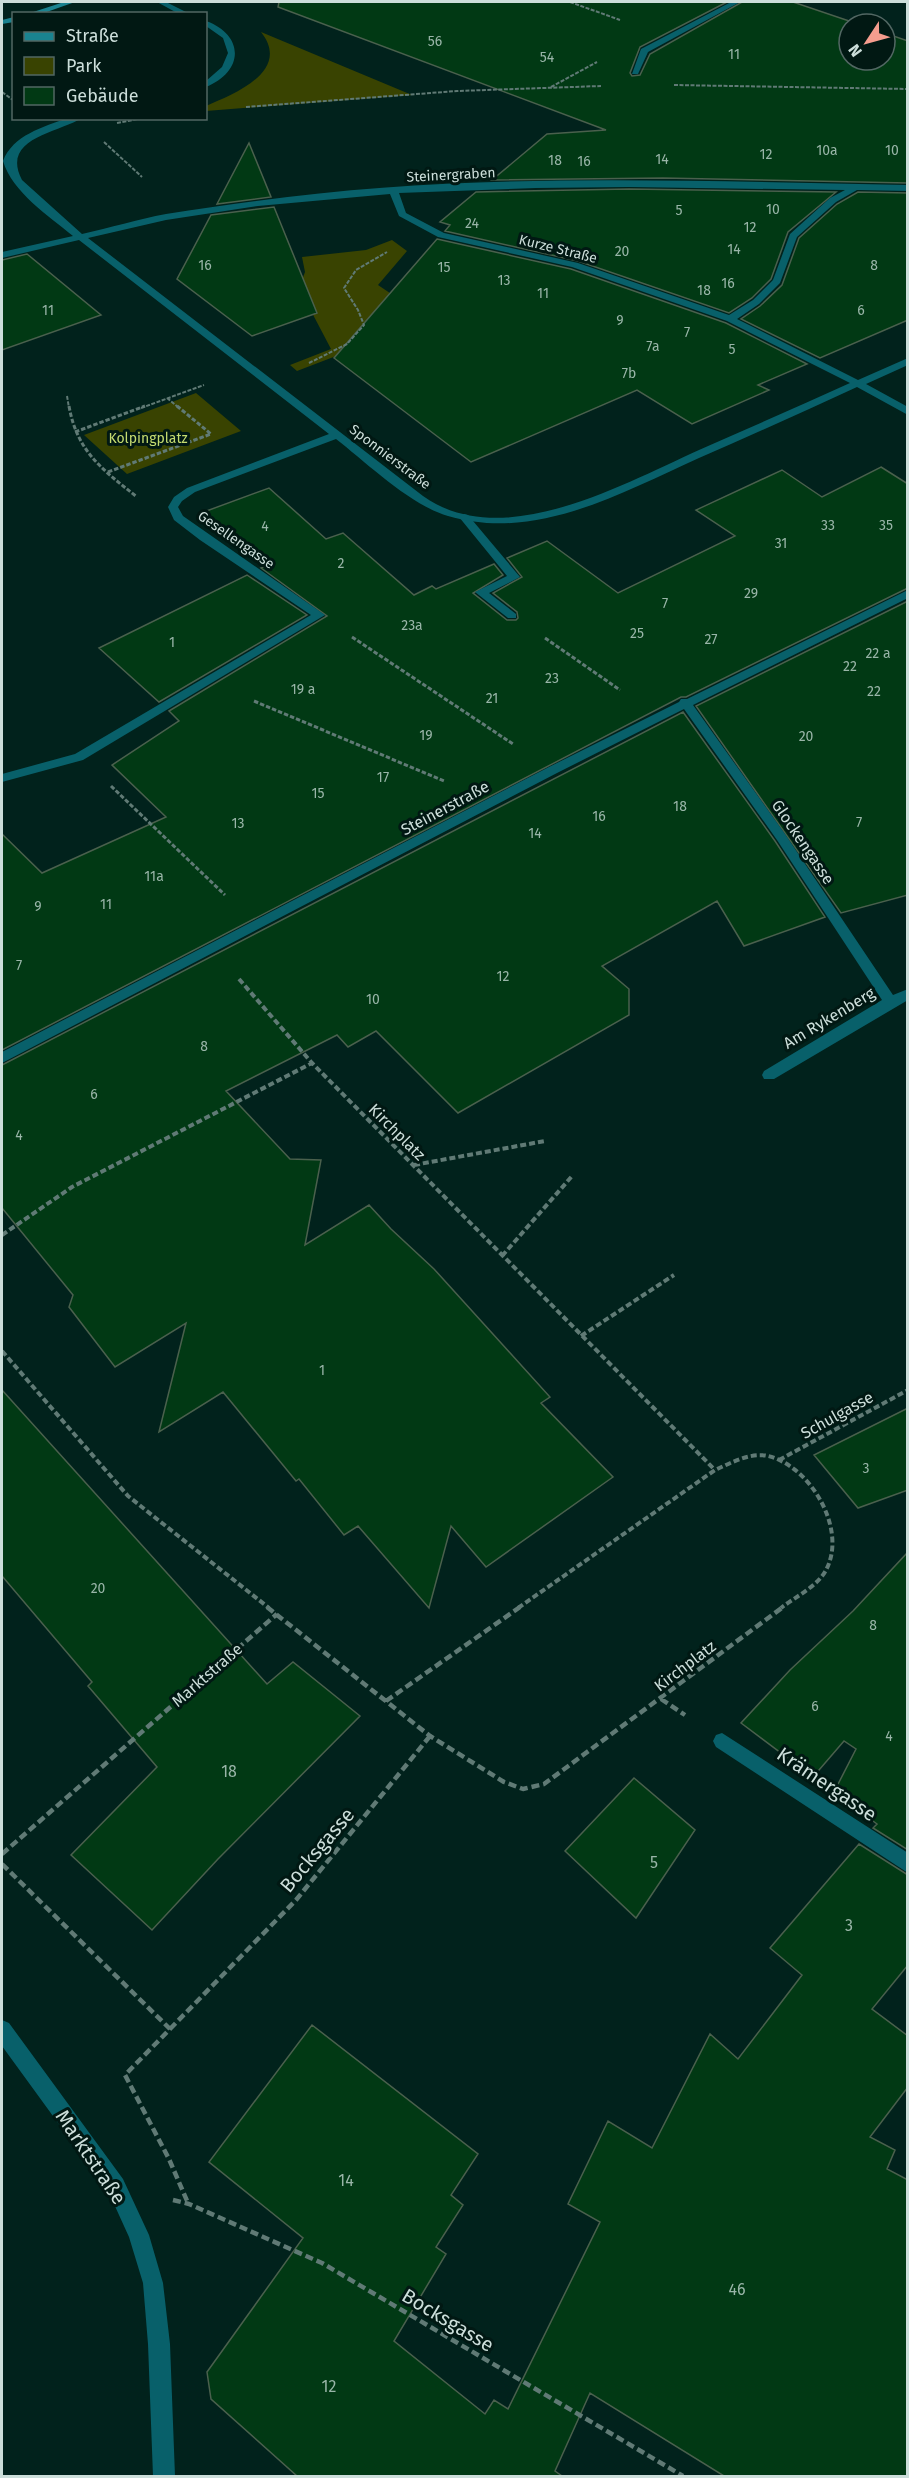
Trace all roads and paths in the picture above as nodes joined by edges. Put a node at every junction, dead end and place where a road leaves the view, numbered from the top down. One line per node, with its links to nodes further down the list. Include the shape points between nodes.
1 (71, 2): 4 (main road)
2 (161, 2): 5 (street)
3 (736, 2): 7 (street, via 644,51)
4 (38, 12)
5 (182, 12)
6 (207, 23): 8 (street, via 227,37 233,48 230,64)
7 (635, 72)
8 (207, 83)
9 (663, 85): 12 (path)
10 (453, 86): 13 (path)
11 (606, 86): 13 (path)
12 (908, 89)
13 (457, 91): 14 (path)
14 (245, 107)
15 (72, 120): 22 (street, Sponnierstraße, via 26,139 7,161 8,170 29,193)
16 (99, 137): 17 (path)
17 (142, 177)
18 (857, 187): 19 (street, Steinergraben); 20 (street, Steinergraben, via 534,184); 24 (street, via 833,200 793,236 777,281 756,302)
19 (908, 188)
20 (394, 192): 21 (street, Kurze Straße, via 402,214); 22 (street, Steinergraben, via 301,198 164,217)
21 (431, 230): 24 (street, Kurze Straße, via 574,265); 27 (path, via 375,258 348,278 344,288 358,306 364,325 357,335 334,352)
22 (81, 237): 23 (street, Steinergraben); 26 (street, Sponnierstraße)
23 (2, 255)
24 (730, 319): 28 (street, Kurze Straße)
25 (908, 361): 28 (street, Sponnierstraße)
26 (252, 367): 27 (street, Sponnierstraße); 30 (path)
27 (266, 379): 33 (street, Sponnierstraße)
28 (857, 383): 31 (street); 35 (street, Sponnierstraße, via 590,503 529,519)
29 (66, 396): 32 (path)
30 (168, 398): 32 (path); 34 (path, via 211,434)
31 (908, 412)
32 (75, 432): 34 (path, via 83,447)
33 (336, 435): 35 (street, Sponnierstraße, via 430,506); 36 (street, Gesellengasse, via 191,490 173,507)
34 (108, 472): 36 (path, via 136,496)
35 (464, 517): 39 (street, via 514,576 482,592)
36 (178, 518): 38 (street, Gesellengasse)
37 (908, 593): 41 (street, Steinerstraße)
38 (319, 615): 40 (street); 44 (path)
39 (512, 616): 42 (path)
40 (206, 681): 43 (street); 46 (path)
41 (684, 702): 42 (street, Steinerstraße); 50 (street, Glockengasse, via 781,837)
42 (658, 716): 44 (street, Steinerstraße)
43 (80, 757): 45 (street); 47 (path)
44 (553, 770): 46 (street, Steinerstraße)
45 (2, 778)
46 (493, 801): 47 (street, Steinerstraße)
47 (256, 925): 48 (street, Steinerstraße)
48 (211, 947): 51 (street, Steinerstraße); 52 (path, Kirchplatz)
49 (908, 994): 50 (street, Am Rykenberg)
50 (890, 1002): 53 (street, Am Rykenberg)
51 (2, 1058)
52 (312, 1063): 55 (path, Kirchplatz); 57 (path, via 72,1187)
53 (769, 1075)
54 (545, 1141): 55 (path)
55 (414, 1165): 58 (path, Kirchplatz)
56 (573, 1175): 58 (path)
57 (2, 1235)
58 (502, 1256): 60 (path, Kirchplatz)
59 (674, 1275): 60 (path)
60 (581, 1336): 64 (path, Kirchplatz)
61 (2, 1351): 65 (path, Kirchplatz, via 128,1496)
62 (908, 1390): 63 (path, Schulgasse)
63 (779, 1461): 64 (path, via 766,1455 738,1459); 67 (path, Kirchplatz, via 800,1476 815,1494 832,1525 831,1555 823,1575 805,1590 544,1784 523,1789 504,1782)
64 (714, 1470): 66 (path)
65 (277, 1614): 66 (path, Kirchplatz); 69 (path, Marktstraße)
66 (386, 1701): 67 (path, Kirchplatz)
67 (430, 1736): 73 (path, Bocksgasse, via 296,1900)
68 (722, 1741): 71 (street, Krämergasse)
69 (2, 1854)
70 (2, 1864): 73 (path)
71 (908, 1864)
72 (2, 2030): 74 (street, Marktstraße)
73 (170, 2030): 75 (path, Bocksgasse, via 125,2075)
74 (116, 2186): 75 (path, Bocksgasse); 76 (street, Marktstraße, via 139,2235 153,2283)
75 (189, 2204): 77 (path, Bocksgasse, via 322,2264)
76 (164, 2476)
77 (683, 2476)

